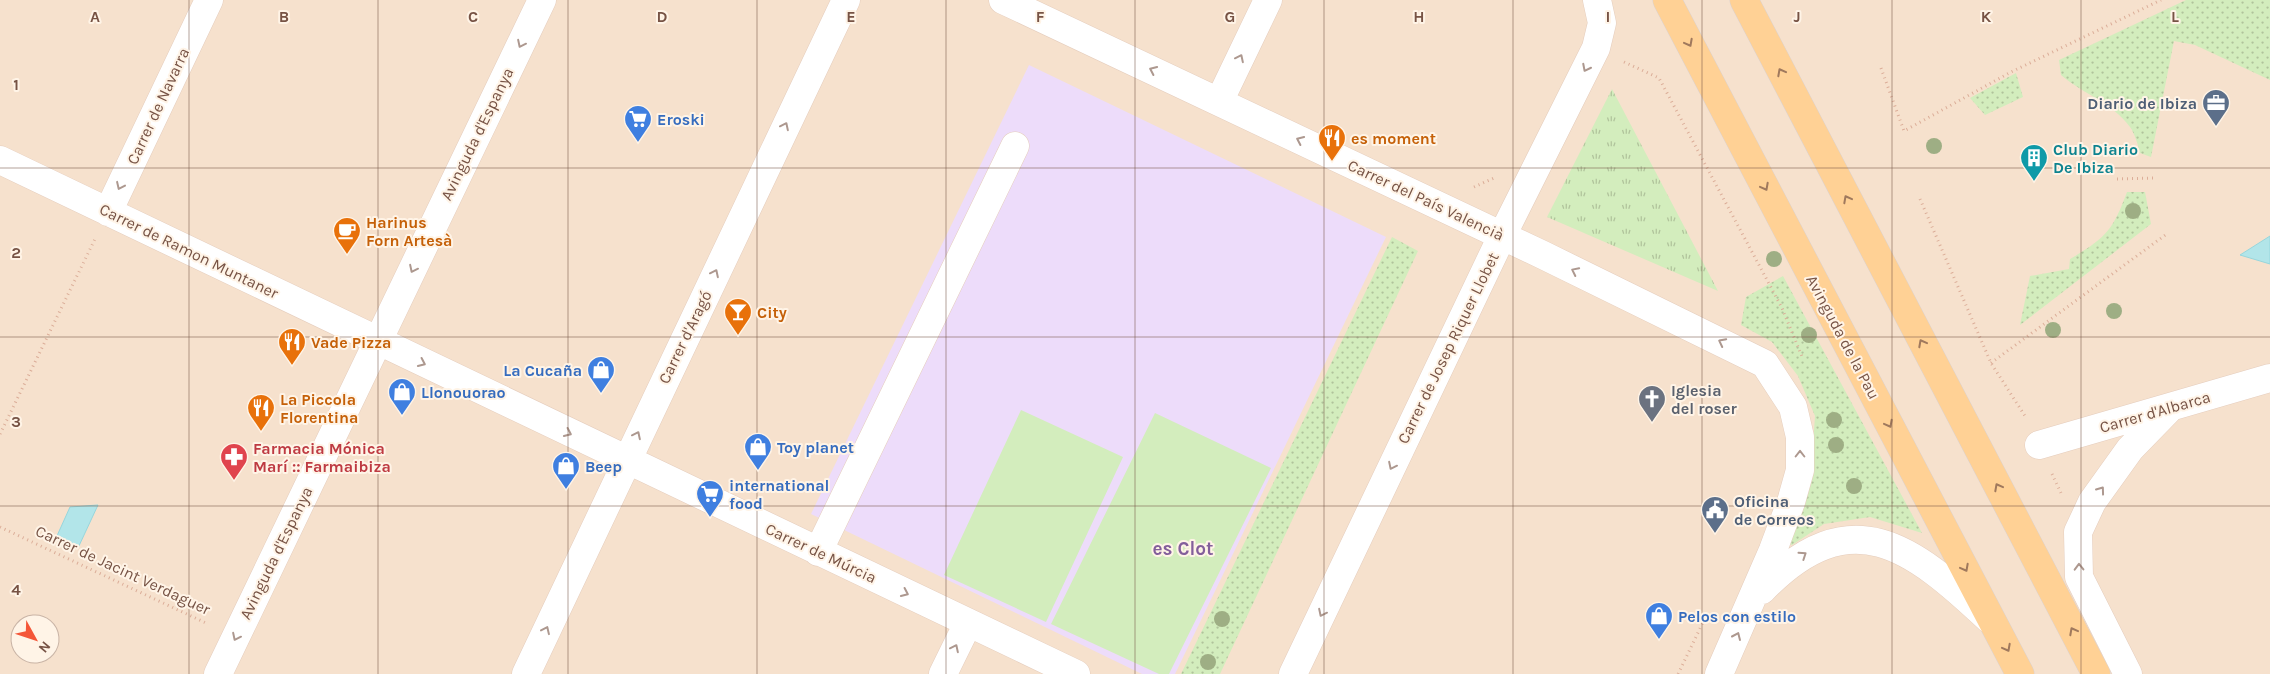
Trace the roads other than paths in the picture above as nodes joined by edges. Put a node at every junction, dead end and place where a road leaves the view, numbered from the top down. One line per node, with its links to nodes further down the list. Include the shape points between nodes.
1 (209, 0): 12 (street, Carrer de Navarra, one-way to 12)
2 (542, 0): 14 (street, Avinguda d'Espanya, one-way to 14)
3 (846, 0): 18 (street, Carrer d'Aragó, one-way to 3)
4 (1003, 0): 9 (street, Carrer del País Valencià, one-way to 4)
5 (1268, 0): 9 (street, one-way to 5)
6 (1667, 0): 22 (main road, Avinguda de la Pau, one-way to 22)
7 (1744, 0): 30 (main road, one-way to 7)
8 (1600, 11): 13 (street, Carrer de Josep Riquer Llobet, one-way to 13, via 1596,48)
9 (1219, 102): 13 (street, Carrer del País Valencià, one-way to 9)
10 (1015, 146): 19 (street)
11 (0, 160): 12 (street, Carrer de Ramon Muntaner)
12 (108, 212): 14 (street, Carrer de Ramon Muntaner)
13 (1502, 236): 20 (street, Carrer del País Valencià, one-way to 13, via 1800,470 1800,437 1793,407 1765,364); 27 (street, Carrer de Josep Riquer Llobet, one-way to 27)
14 (378, 342): 18 (street, Carrer de Múrcia, one-way to 18); 23 (street, Avinguda d'Espanya, one-way to 23)
15 (2270, 378): 16 (street, Carrer d'Albarca)
16 (2169, 409): 17 (street, Carrer d'Albarca); 31 (street, one-way to 16, via 2079,577 2078,532 2092,502 2124,457)
17 (2040, 445)
18 (626, 460): 19 (street, Carrer de Múrcia); 24 (street, Carrer d'Aragó, one-way to 18)
19 (818, 552): 21 (street, Carrer de Múrcia, one-way to 21)
20 (1754, 598): 22 (street, one-way to 22, via 1782,568 1811,550 1839,541 1866,540 1892,546 1918,559 1950,582); 28 (street, one-way to 20)
21 (968, 623): 25 (street, one-way to 21); 26 (street, Carrer de Múrcia)
22 (1994, 623): 29 (main road, Avinguda de la Pau, one-way to 29)
23 (218, 674)
24 (526, 674)
25 (943, 674)
26 (1076, 674)
27 (1293, 674)
28 (1719, 674)
29 (2020, 674)
30 (2096, 674)
31 (2128, 674)

